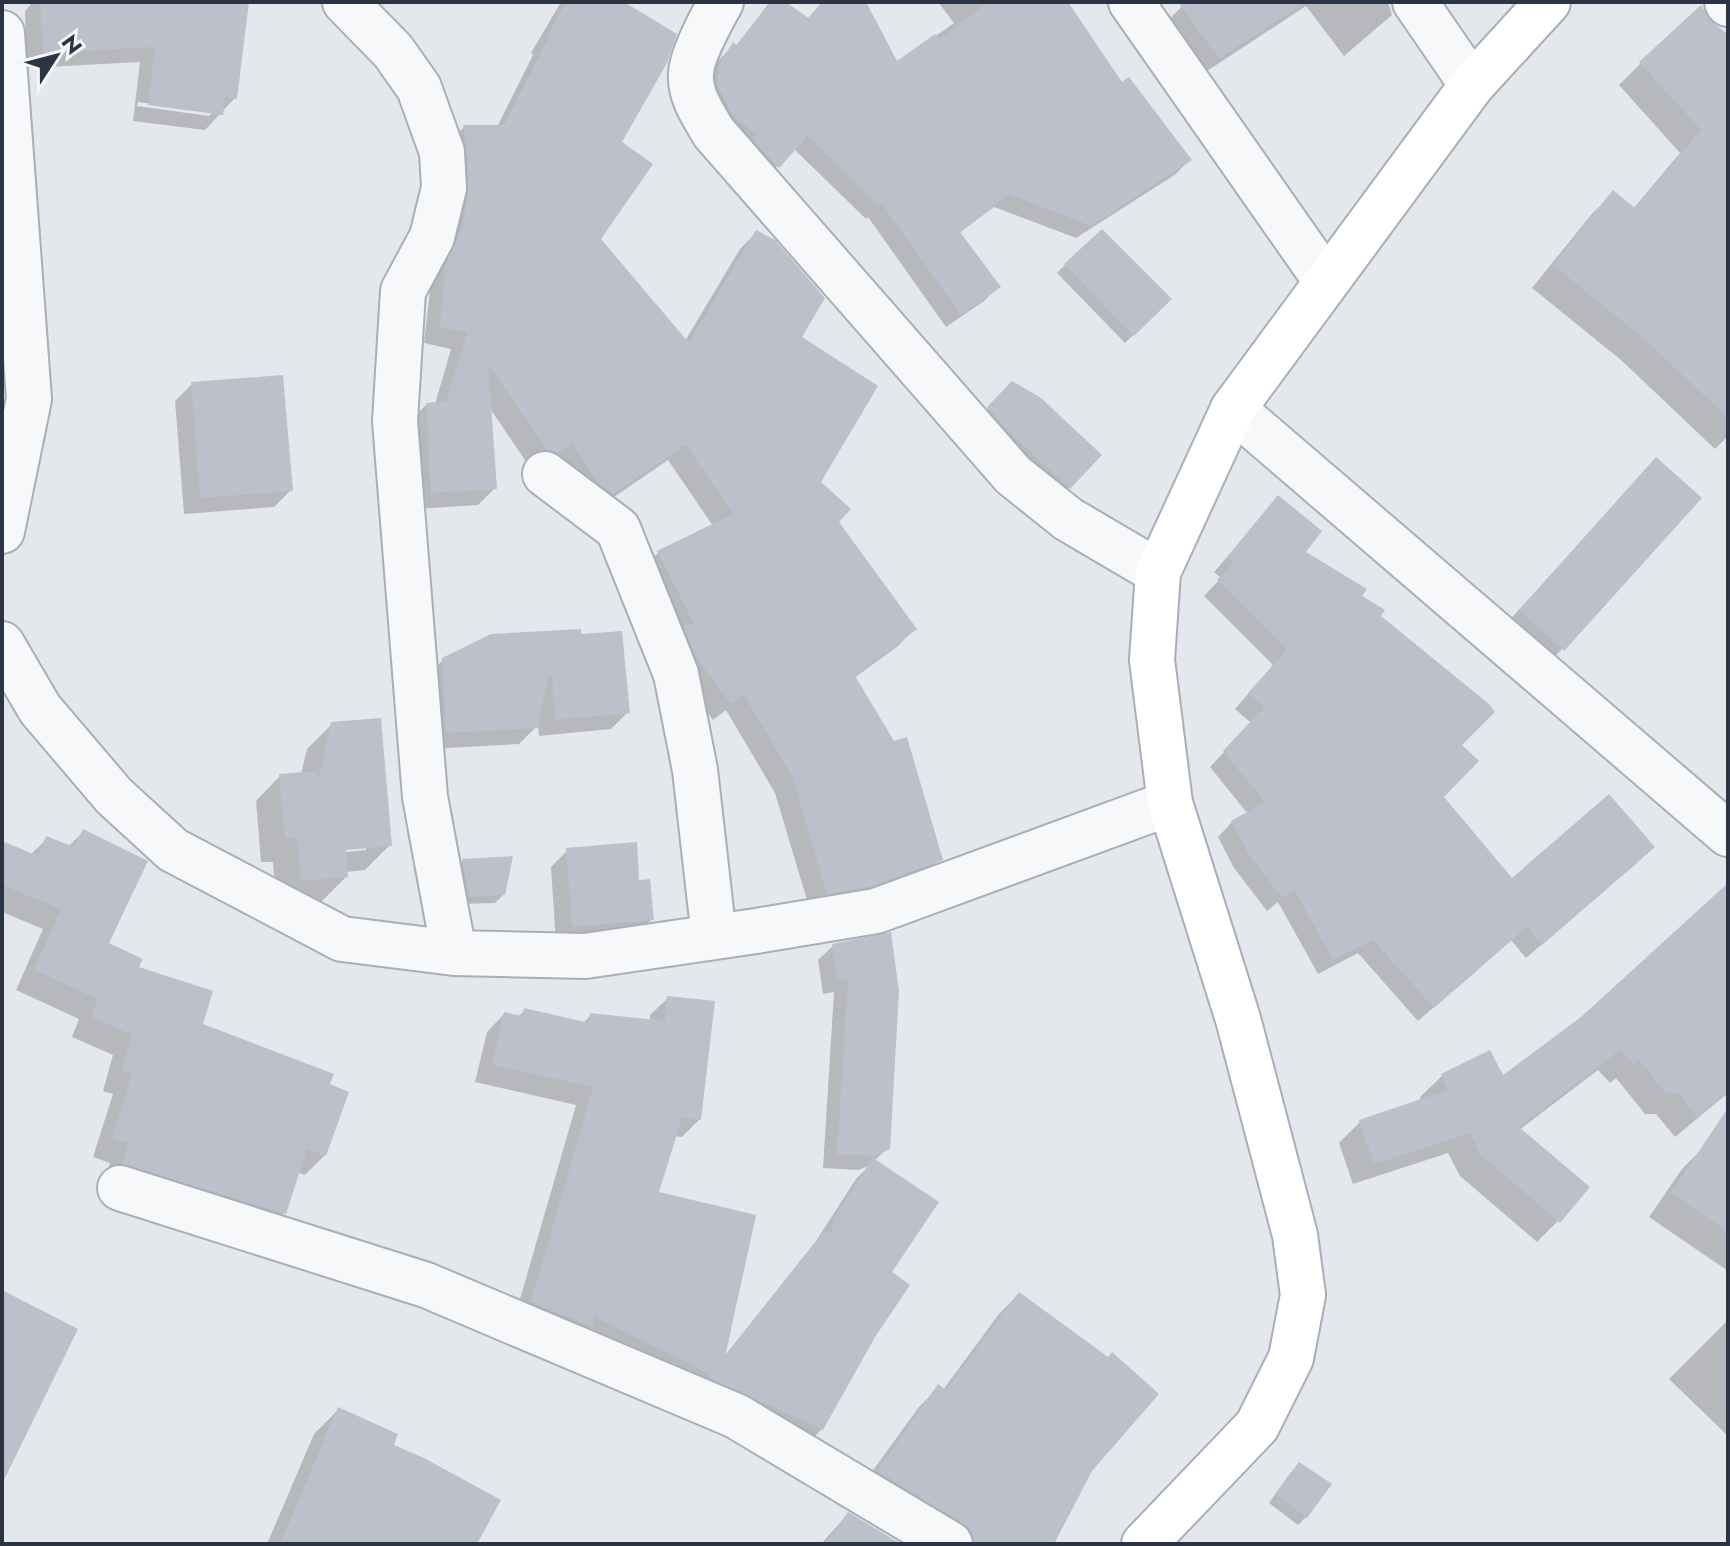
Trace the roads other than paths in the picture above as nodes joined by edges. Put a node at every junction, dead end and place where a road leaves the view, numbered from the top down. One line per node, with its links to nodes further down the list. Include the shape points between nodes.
1 (345, 2): 17 (street, via 393,51 419,88 442,152 444,188 432,237 403,291 395,421 425,797)
2 (720, 2): 12 (street, via 691,73 696,101 714,133 1013,475 1068,519)
3 (1131, 2): 8 (street)
4 (1415, 2): 7 (street)
5 (1548, 2): 7 (street)
6 (2, 33): 11 (street, via 29,399)
7 (1472, 85): 8 (street)
8 (1326, 281): 9 (street)
9 (1233, 409): 12 (street); 15 (street)
10 (545, 474): 16 (street, via 618,529 676,674 695,770)
11 (2, 531)
12 (1158, 572): 14 (street, via 1152,660)
13 (2, 644): 17 (street, via 40,709 114,796 173,850 342,939)
14 (1170, 803): 16 (street, via 876,911); 20 (street, via 1242,1034 1295,1235 1303,1295 1291,1358 1257,1426)
15 (1728, 834)
16 (714, 937): 17 (street, via 585,956)
17 (454, 953)
18 (120, 1188): 19 (street, via 426,1285 736,1416)
19 (950, 1544)
20 (1144, 1544)

